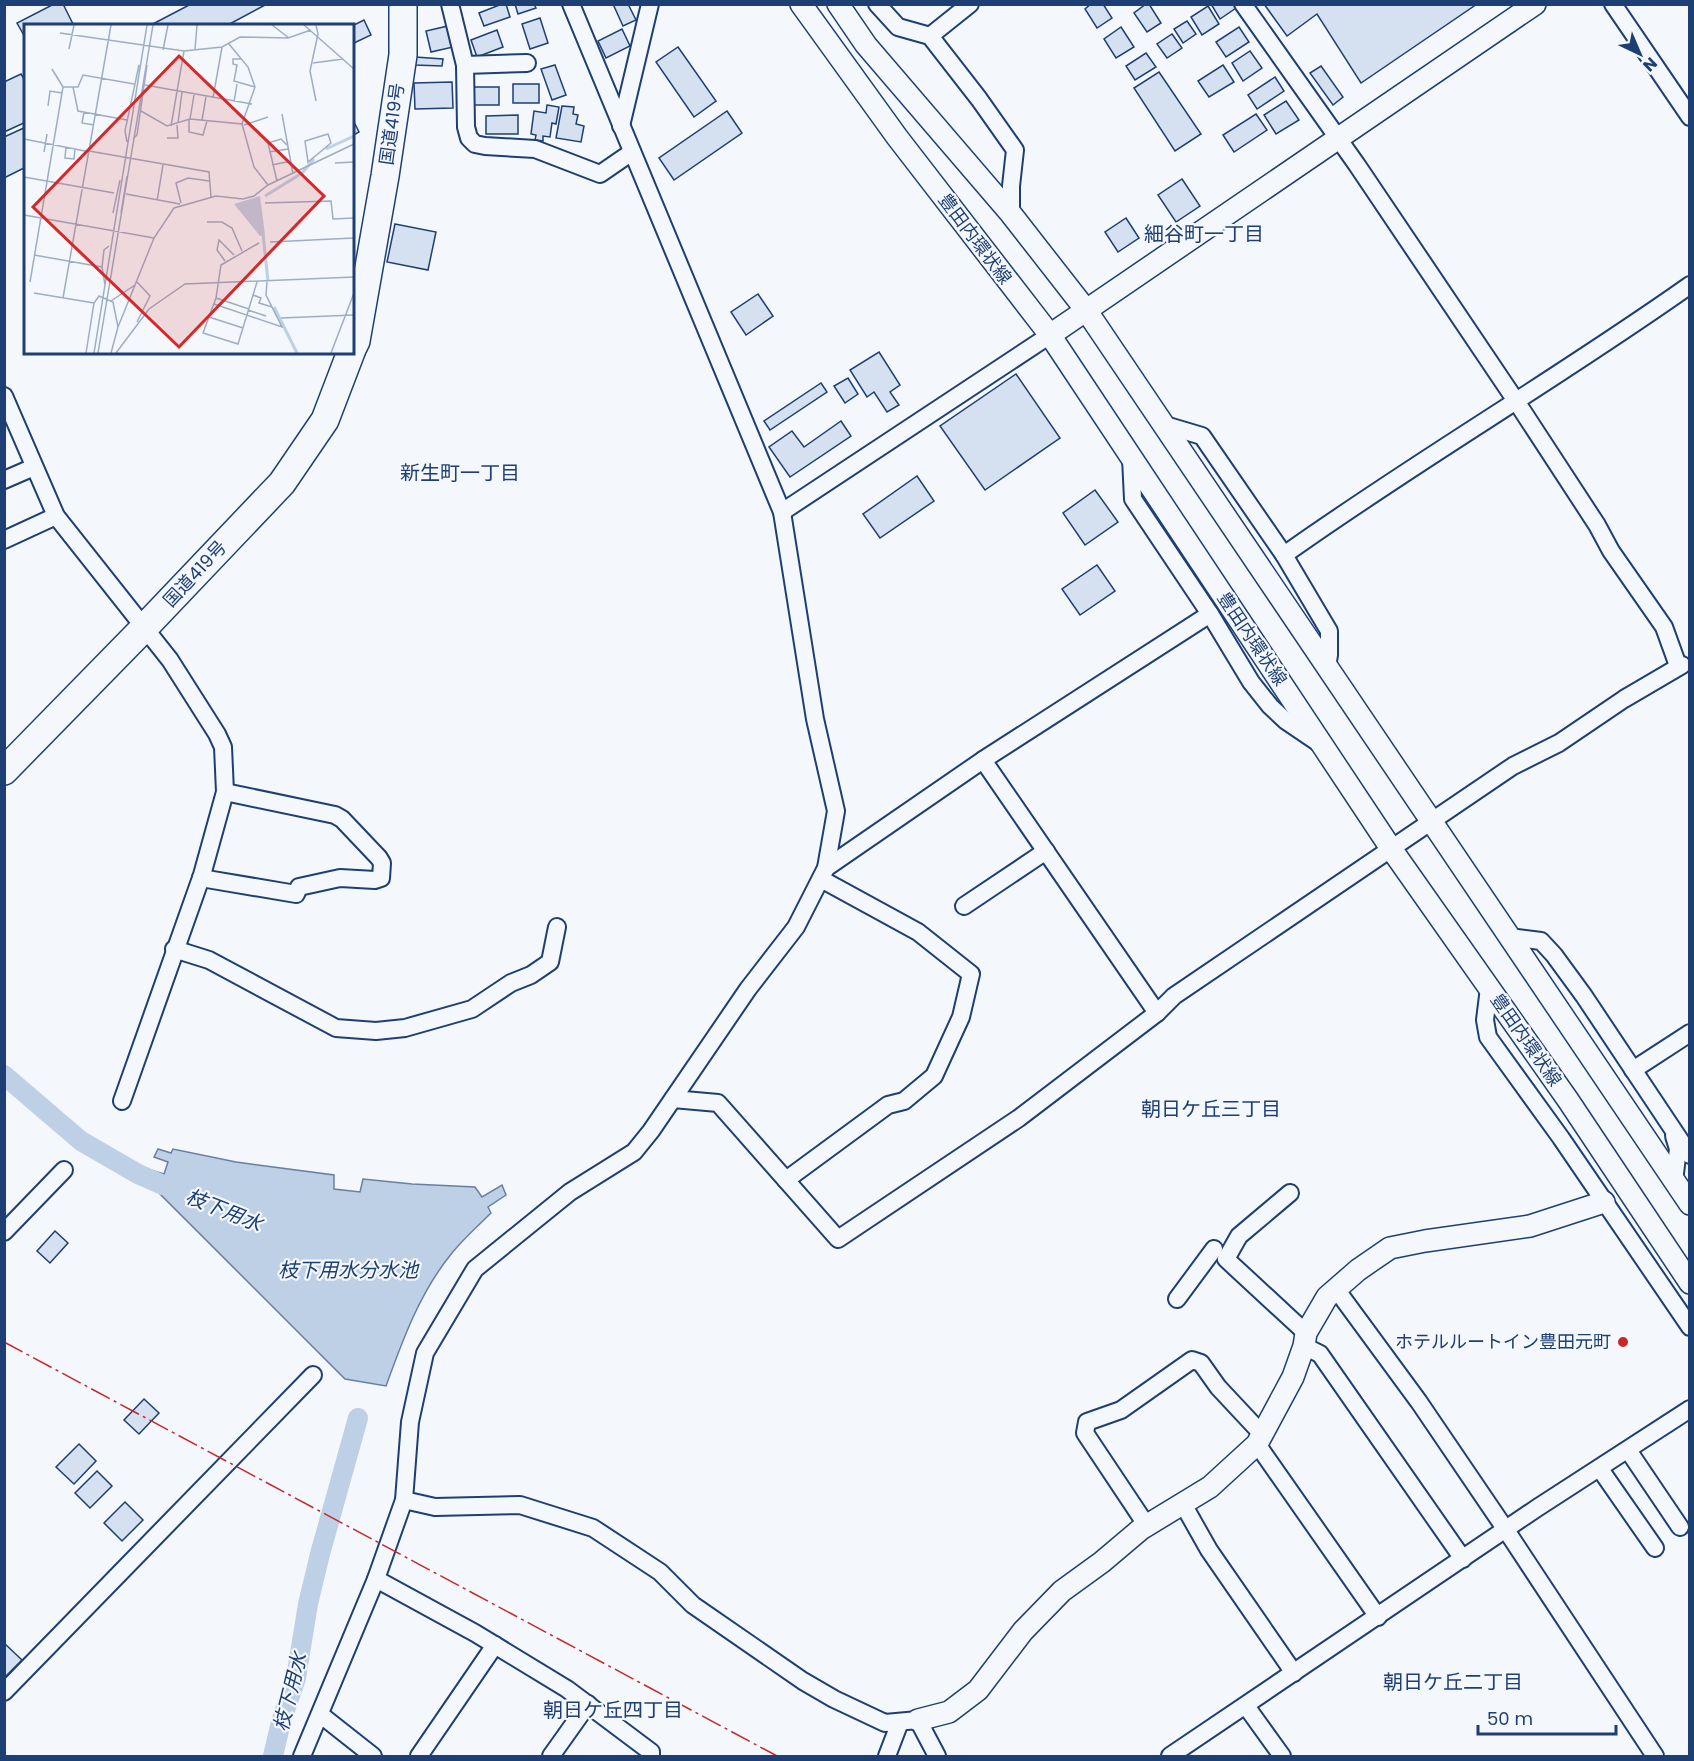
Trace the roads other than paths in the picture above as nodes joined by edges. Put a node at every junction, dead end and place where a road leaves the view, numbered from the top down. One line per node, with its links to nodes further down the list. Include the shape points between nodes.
1 (403, 4): 23 (highway, 国道419号, via 403,55)
2 (450, 4): 14 (street)
3 (571, 4): 16 (street)
4 (650, 4): 16 (street)
5 (801, 4): 22 (street, 豊田内環状線, via 897,137)
6 (838, 4): 19 (street, via 866,45)
7 (877, 4): 12 (street, via 898,27)
8 (970, 4): 12 (street)
9 (1243, 4): 17 (street)
10 (1535, 4): 17 (street)
11 (1613, 4): 15 (street)
12 (930, 36): 19 (street, via 1015,150)
13 (527, 63): 14 (street)
14 (465, 65): 18 (street, via 466,126 475,144 535,149 600,174)
15 (1689, 117)
16 (621, 126): 18 (street)
17 (1337, 139): 21 (street); 26 (street)
18 (632, 152): 31 (street)
19 (1011, 214): 21 (street)
20 (1689, 285): 26 (street)
21 (1086, 310): 22 (street); 27 (street)
22 (1050, 335): 28 (street, 豊田内環状線); 31 (street)
23 (354, 346)
24 (351, 354): 36 (highway, 国道419号, via 325,420 282,483)
25 (4, 396): 29 (street)
26 (1516, 401): 34 (street); 37 (street, via 1664,627)
27 (1165, 425): 34 (street, via 1202,436); 38 (street)
28 (1131, 457): 35 (street, via 1133,499); 39 (street, 豊田内環状線)
29 (34, 467): 30 (street); 32 (street)
30 (4, 480)
31 (782, 513): 46 (street, via 815,719 836,812)
32 (56, 516): 33 (street); 36 (street)
33 (4, 540)
34 (1284, 555): 38 (street, via 1329,631)
35 (1210, 614): 39 (street, via 1270,706); 40 (street)
36 (145, 627): 41 (highway, 国道419号); 42 (street, via 217,734 223,747)
37 (1684, 665): 43 (street, via 1559,743 1513,766)
38 (1327, 667): 43 (street)
39 (1323, 746): 44 (street, 豊田内環状線)
40 (983, 760): 45 (street); 46 (street)
41 (4, 771)
42 (225, 792): 47 (street); 47 (street, via 335,815 379,858 381,878 340,879 299,887 296,894)
43 (1432, 820): 44 (street); 50 (street)
44 (1392, 850): 52 (street, 豊田内環状線); 53 (street, via 1174,996)
45 (1046, 851): 48 (street); 53 (street)
46 (823, 874): 56 (street, via 796,927); 61 (street, via 918,932 971,974 961,1017 934,1076 904,1101 888,1105)
47 (201, 878): 51 (street)
48 (964, 906)
49 (557, 927): 51 (street, via 550,962 472,1010 405,1029 376,1031 336,1028 209,960)
50 (1509, 939): 55 (street, via 1541,941 1584,996); 62 (street)
51 (174, 949): 57 (street)
52 (1489, 988): 64 (street, via 1485,1020 1488,1036); 69 (street, 豊田内環状線)
53 (1157, 1013): 61 (street, via 1019,1118 838,1239)
54 (1689, 1033): 55 (street)
55 (1633, 1070): 58 (street)
56 (673, 1099): 61 (street, via 718,1103); 79 (street, via 634,1152 570,1192 475,1269 426,1353 410,1422)
57 (122, 1101)
58 (1672, 1130): 59 (street); 62 (street, via 1678,1149)
59 (1689, 1155)
60 (64, 1170): 66 (street)
61 (786, 1180)
62 (1674, 1181): 65 (street)
63 (1290, 1193): 67 (street, via 1239,1236)
64 (1604, 1202): 68 (street); 70 (street, via 1530,1226 1390,1248)
65 (1689, 1204)
66 (4, 1232)
67 (1215, 1250): 71 (street); 73 (street)
68 (1650, 1269): 69 (street); 72 (street)
69 (1689, 1284)
70 (1336, 1289): 73 (street, via 1327,1297); 83 (street)
71 (1177, 1299)
72 (1689, 1328)
73 (1305, 1340): 76 (street, via 1293,1377); 85 (street, via 1320,1354)
74 (313, 1375): 90 (street)
75 (1689, 1409): 77 (street)
76 (1259, 1439): 80 (street, via 1210,1487); 81 (street, via 1201,1362 1192,1360 1121,1410 1087,1422 1085,1433); 87 (street)
77 (1628, 1450): 78 (street); 82 (street)
78 (1600, 1469): 83 (street); 84 (street)
79 (404, 1500): 86 (street); 94 (street, via 435,1507 520,1505 593,1528 660,1572 693,1605 803,1681 885,1723)
80 (1183, 1504): 81 (street); 89 (street, via 1209,1550)
81 (1147, 1526): 94 (street, via 1062,1591 1023,1631 978,1690 949,1712)
82 (1680, 1527)
83 (1506, 1530): 85 (street); 104 (street)
84 (1655, 1548)
85 (1463, 1559): 87 (street)
86 (376, 1579): 88 (street); 93 (street)
87 (1378, 1617): 89 (street)
88 (495, 1645): 91 (street); 97 (street)
89 (1294, 1673): 92 (street)
90 (4, 1692)
91 (588, 1704): 98 (street); 99 (street, via 651,1752)
92 (1246, 1706): 102 (street); 103 (street)
93 (321, 1715): 95 (street); 96 (street)
94 (909, 1721): 100 (street); 101 (street)
95 (302, 1756)
96 (374, 1756)
97 (419, 1756)
98 (551, 1756)
99 (651, 1756)
100 (887, 1756)
101 (937, 1756)
102 (1170, 1756)
103 (1282, 1756)
104 (1655, 1756)

